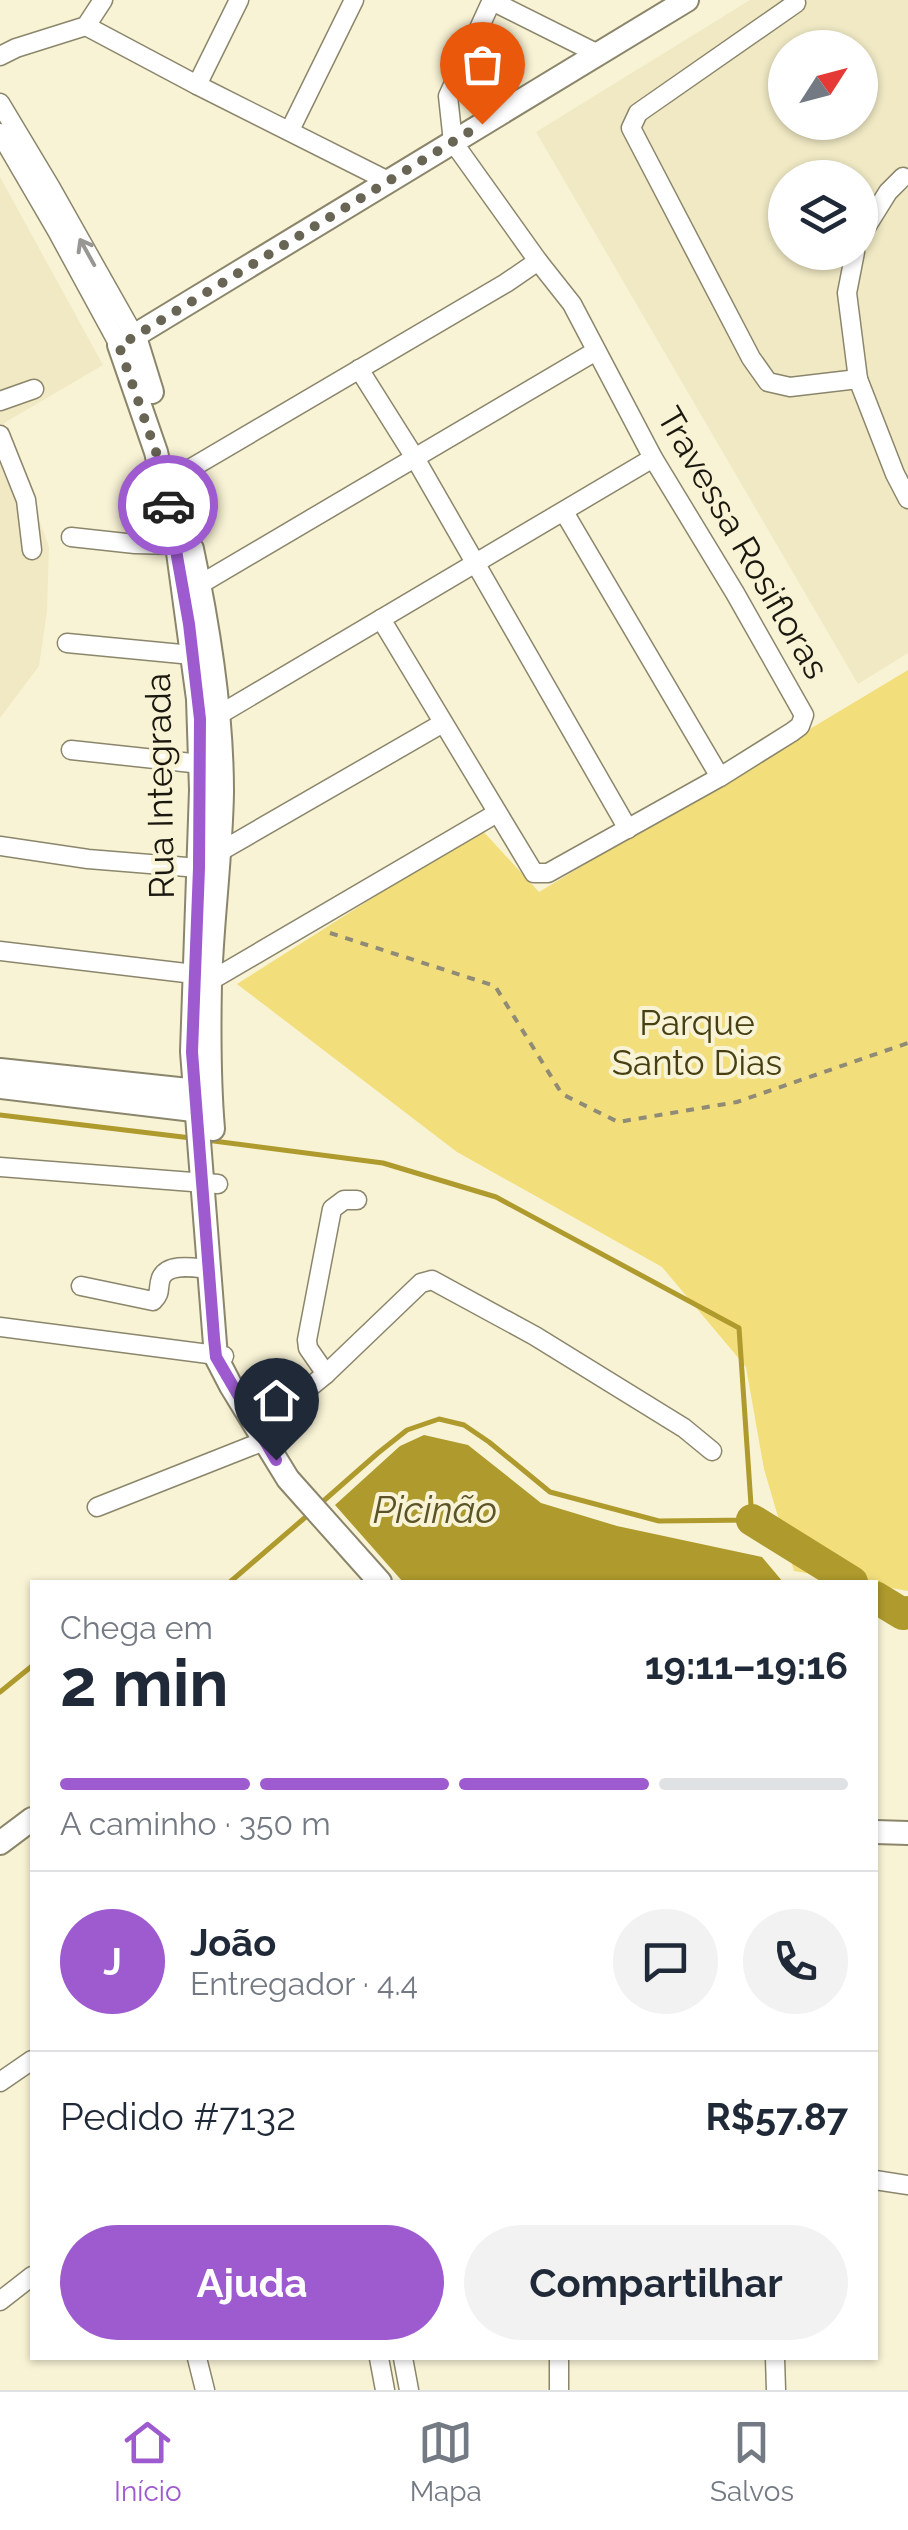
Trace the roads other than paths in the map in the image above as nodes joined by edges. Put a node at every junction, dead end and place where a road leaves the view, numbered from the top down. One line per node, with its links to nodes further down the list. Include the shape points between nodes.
1 (102, 0): 7 (street)
2 (239, 0): 10 (street)
3 (354, 0): 12 (street)
4 (492, 0): 8 (street); 14 (street, via 448,96)
5 (688, 0): 8 (main road)
6 (796, 3): 23 (street, via 638,113 631,128 768,382 790,387)
7 (86, 26): 9 (street); 10 (street)
8 (598, 54): 14 (main road)
9 (0, 56)
10 (196, 85): 12 (street)
11 (0, 104): 20 (street, Rua Integrada, one-way to 11, via 60,204)
12 (290, 130): 16 (street)
13 (0, 134): 20 (street, Rua Integrada)
14 (453, 142): 16 (main road); 18 (street, Travessa Rosifloras)
15 (904, 176): 17 (street)
16 (388, 180): 20 (main road)
17 (878, 208)
18 (538, 262): 21 (street, Travessa Rosifloras, via 572,304); 22 (street)
19 (852, 270): 23 (street, via 848,293)
20 (127, 341): 29 (main road, Rua Integrada); 33 (main road, Rua Integrada)
21 (596, 351): 27 (street); 28 (street, Travessa Rosifloras)
22 (359, 369): 27 (street); 29 (street)
23 (858, 379): 30 (street)
24 (34, 389): 25 (street)
25 (0, 401)
26 (0, 435): 34 (street, via 26,500)
27 (414, 458): 35 (street); 36 (street)
28 (653, 458): 31 (street); 44 (street, Travessa Rosifloras, via 804,715 800,726)
29 (176, 477): 36 (main road, Rua Integrada)
30 (908, 499)
31 (564, 512): 35 (street); 44 (street)
32 (71, 537): 33 (street)
33 (177, 545): 39 (main road, Rua Integrada)
34 (32, 550)
35 (475, 564): 37 (street); 46 (street)
36 (200, 585): 40 (main road, Rua Integrada)
37 (381, 619): 40 (street); 41 (street, Travessa Rosifloras)
38 (67, 643): 39 (street)
39 (192, 656): 40 (main road, Rua Integrada)
40 (209, 718): 43 (main road, Rua Integrada); 48 (main road, Rua Integrada, via 222,786)
41 (443, 722): 45 (street, Travessa Rosifloras); 48 (street)
42 (71, 750): 43 (street)
43 (201, 764): 49 (main road, Rua Integrada)
44 (720, 778): 46 (street, Travessa Rosifloras)
45 (497, 813): 46 (street, Travessa Rosifloras, via 538,874); 51 (street)
46 (628, 830)
47 (0, 846): 49 (street)
48 (221, 851): 51 (main road, Rua Integrada)
49 (199, 868): 51 (main road, Rua Integrada)
50 (0, 951): 51 (street)
51 (202, 978): 54 (main road, Rua Integrada)
52 (0, 1070): 54 (main road)
53 (0, 1088): 54 (main road)
54 (204, 1110): 56 (main road, Rua Integrada)
55 (0, 1167): 56 (street)
56 (209, 1177): 58 (main road, Rua Integrada); 61 (main road, Rua Integrada, via 226,1278)
57 (357, 1200): 62 (street, via 332,1209 307,1340)
58 (210, 1269): 59 (street, via 165,1273 152,1301); 61 (main road, Rua Integrada)
59 (81, 1286)
60 (0, 1327): 61 (street)
61 (220, 1357): 63 (main road)
62 (326, 1374): 63 (street); 64 (street, via 421,1283 432,1280 535,1336)
63 (261, 1436): 65 (street); 66 (main road, via 288,1479)
64 (712, 1451)
65 (97, 1507)
66 (378, 1580)
67 (30, 1820): 70 (main road)
68 (878, 1832): 69 (main road)
69 (908, 1833)
70 (0, 1843)
71 (30, 2061): 72 (street)
72 (0, 2082)
73 (878, 2180): 74 (street)
74 (908, 2184)
75 (30, 2278): 76 (street)
76 (0, 2301)
77 (198, 2360): 82 (street)
78 (380, 2360): 83 (street)
79 (403, 2360): 84 (street)
80 (559, 2360): 85 (street)
81 (776, 2360): 86 (street)
82 (205, 2390)
83 (385, 2390)
84 (409, 2390)
85 (559, 2390)
86 (776, 2390)

